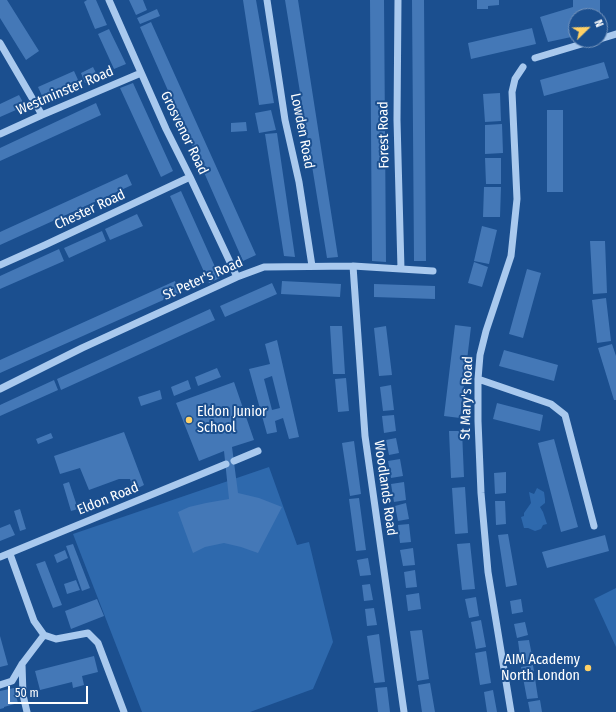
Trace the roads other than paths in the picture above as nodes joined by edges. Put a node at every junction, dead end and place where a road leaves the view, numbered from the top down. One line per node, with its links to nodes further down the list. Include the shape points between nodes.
1 (109, 0): 8 (street, Grosvenor Road)
2 (267, 0): 13 (street, Lowden Road, via 284,120 299,182)
3 (398, 0): 15 (street, Forest Road, via 396,120)
4 (0, 43): 9 (street)
5 (568, 48): 6 (street)
6 (535, 58)
7 (523, 67): 18 (street, St Mary's Road, via 515,79 512,92 517,199 511,256 486,331)
8 (141, 73): 9 (street, Westminster Road); 11 (street, Grosvenor Road)
9 (42, 115): 10 (street, Westminster Road)
10 (0, 134)
11 (190, 177): 12 (street, Chester Road); 17 (street, Grosvenor Road)
12 (0, 265)
13 (312, 266): 14 (street, St Peter's Road); 17 (street, St Peter's Road, via 264,267)
14 (353, 266): 15 (street, St Peter's Road); 31 (street, Woodlands Road, via 365,436)
15 (401, 269): 16 (street, St Peter's Road)
16 (433, 271)
17 (237, 277): 19 (street, St Peter's Road, via 82,348)
18 (478, 379): 23 (street, via 551,404 565,415); 32 (street, St Mary's Road, via 481,493 488,572)
19 (0, 389)
20 (258, 451): 21 (street)
21 (234, 461)
22 (226, 464): 24 (street, Eldon Road)
23 (594, 526)
24 (10, 554): 25 (street, Eldon Road); 26 (street, via 34,621)
25 (0, 557)
26 (44, 634): 27 (street); 30 (street, via 56,640 88,633 98,643)
27 (22, 664): 28 (street, via 12,681); 29 (street)
28 (0, 685)
29 (26, 712)
30 (124, 712)
31 (404, 712)
32 (511, 712)

